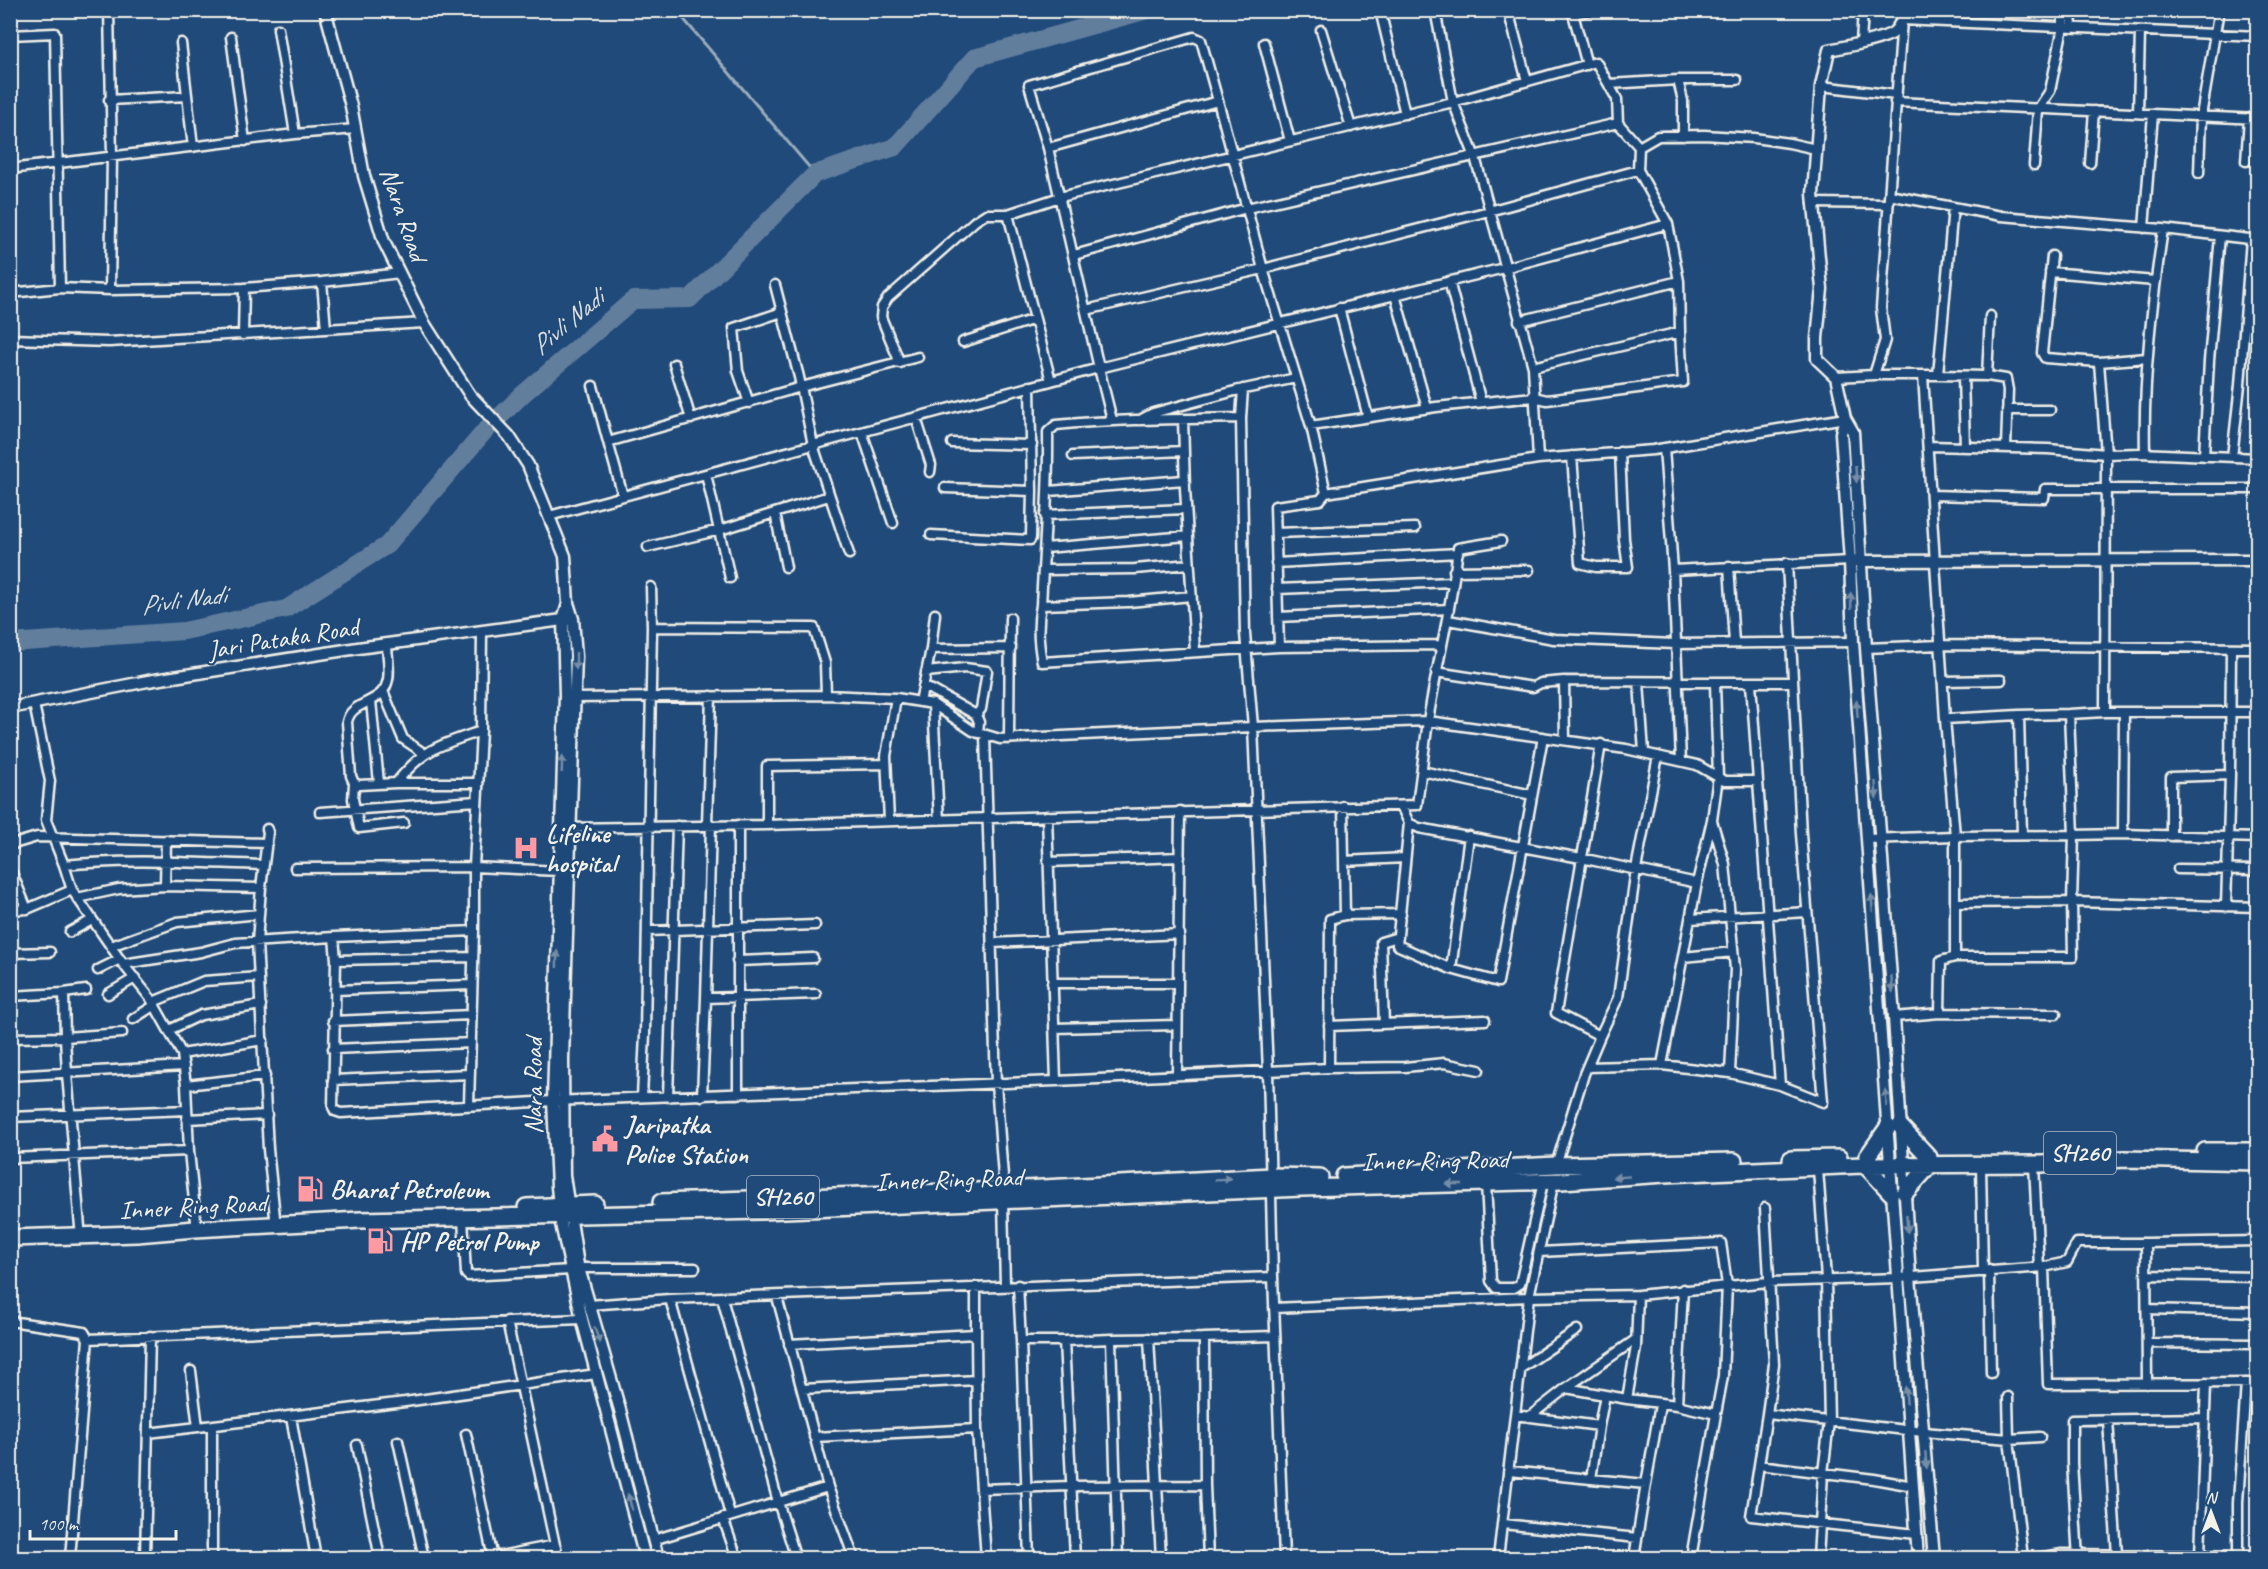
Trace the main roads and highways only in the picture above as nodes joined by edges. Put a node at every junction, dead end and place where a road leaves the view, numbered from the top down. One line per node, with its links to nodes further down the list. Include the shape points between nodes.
1 (2258, 1151): 3 (highway, Inner Ring Road / SH260)
2 (1867, 1161): 3 (highway, Inner Ring Road); 3 (highway, via 1898,1193); 3 (highway, via 1894,1127); 5 (highway, Inner Ring Road, via 1556,1165); 5 (highway, Inner Ring Road, one-way to 5, via 1818,1169 1549,1181)
3 (1930, 1161): 4 (highway, Inner Ring Road, via 1981,1165 2125,1159)
4 (2258, 1162)
5 (1272, 1182): 6 (highway, Inner Ring Road, via 762,1211)
6 (564, 1211): 7 (highway, Inner Ring Road, via 275,1217); 8 (highway, Inner Ring Road)
7 (10, 1229)
8 (10, 1238)

